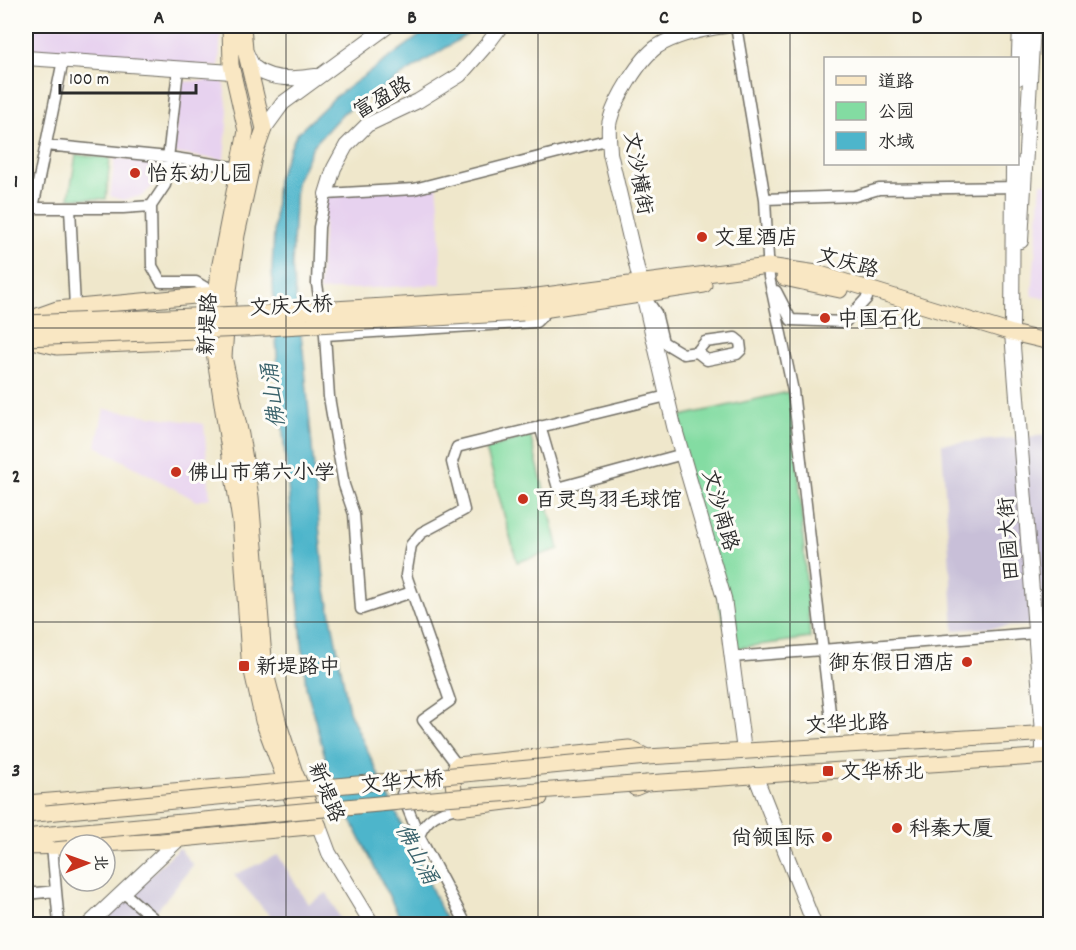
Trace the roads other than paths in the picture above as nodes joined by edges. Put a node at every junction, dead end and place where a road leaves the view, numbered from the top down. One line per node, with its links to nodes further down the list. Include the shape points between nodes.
1 (230, 26): 16 (main road, 新堤路)
2 (243, 26): 11 (main road)
3 (388, 26): 18 (street, 新堤路)
4 (501, 26): 27 (street, 富盈路, via 460,75 360,132 346,146)
5 (664, 26): 10 (street)
6 (725, 26): 10 (street, 文沙横街)
7 (736, 26): 28 (street)
8 (1020, 26): 12 (street)
9 (1033, 26): 26 (street, 田园大街)
10 (675, 39): 21 (street, 文沙横街, via 657,46 636,69 616,103 609,123)
11 (245, 50): 17 (main road); 18 (street, via 254,67 272,76 296,80)
12 (1018, 57)
13 (26, 58): 14 (street)
14 (63, 60): 15 (street); 22 (street)
15 (178, 70): 16 (street); 23 (street)
16 (232, 72): 17 (main road); 20 (main road, 新堤路)
17 (250, 72): 19 (main road)
18 (321, 75): 19 (street, 新堤路, via 283,103)
19 (264, 129): 20 (main road); 34 (main road, 新堤路, via 245,192)
20 (246, 131): 25 (main road, 新堤路)
21 (610, 139): 27 (street, via 414,189); 33 (street, 文沙横街)
22 (46, 146): 23 (street); 30 (street)
23 (168, 157): 25 (street); 29 (street, via 165,185)
24 (1013, 165): 26 (street, 田园大街)
25 (239, 168): 34 (main road, 新堤路, via 219,269)
26 (1018, 187): 28 (street, via 879,189 855,196); 41 (street, 田园大街)
27 (326, 194): 40 (street, 富盈路, via 319,227 318,284)
28 (765, 199): 32 (street)
29 (151, 206): 31 (street); 34 (street, via 152,266 161,282 196,282)
30 (29, 208): 31 (street)
31 (70, 208): 37 (street)
32 (769, 272): 33 (main road, 文庆路); 35 (main road, 文庆路); 35 (street, via 790,320 845,322); 41 (main road, 文庆路, via 817,273); 52 (street, via 793,391)
33 (642, 289): 36 (main road, 文庆路); 38 (main road, 文庆路); 45 (street, via 656,313 663,342 682,354); 47 (street, 文沙南路)
34 (223, 293): 37 (main road); 43 (main road, 新堤路)
35 (867, 298): 41 (main road, 文庆路)
36 (523, 306): 38 (main road, 文庆路); 39 (main road, 文庆大桥, bridge); 42 (main road, 文庆大桥, bridge, via 254,328)
37 (75, 307): 39 (main road, via 57,309)
38 (549, 309): 40 (street, via 536,322)
39 (26, 322)
40 (325, 335): 50 (street, 富盈路, via 329,397 344,485 354,514 361,609)
41 (1015, 337): 44 (main road, 文庆路); 46 (main road, 文庆路); 51 (street, 田园大街)
42 (26, 339): 43 (main road, via 57,346)
43 (218, 340): 61 (main road, 新堤路, via 252,497 265,670)
44 (1050, 342)
45 (697, 352)
46 (1050, 352)
47 (667, 396): 48 (street); 49 (street, 文沙南路)
48 (540, 426): 49 (street, via 558,488); 50 (street, via 457,447 453,462 464,510 421,533 411,545 406,575)
49 (683, 454): 53 (street, 文沙南路, via 724,598)
50 (412, 592): 59 (street, via 450,701 423,720)
51 (1036, 633): 52 (street); 55 (street, 田园大街)
52 (823, 650): 53 (street); 54 (street)
53 (732, 657): 56 (street, 文沙南路)
54 (831, 721)
55 (1047, 733): 56 (main road, 文华北路); 57 (street, 田园大街)
56 (744, 751): 58 (main road, 文华北路)
57 (1047, 756): 60 (main road)
58 (647, 757): 59 (main road, via 629,748); 66 (main road, 文华北路, bridge)
59 (457, 765): 65 (main road, via 453,779)
60 (755, 775): 62 (main road); 86 (street)
61 (292, 781): 64 (main road); 67 (main road, 新堤路); 68 (main road, 新堤路)
62 (647, 783): 65 (main road, via 630,790); 71 (main road, 文华大桥, bridge, via 444,798)
63 (402, 794): 69 (street)
64 (26, 803)
65 (458, 808): 69 (street, via 442,811 424,824)
66 (26, 815)
67 (318, 826): 68 (main road); 76 (street, 新堤路)
68 (303, 829): 72 (main road); 76 (street, 新堤路)
69 (419, 836): 85 (street)
70 (26, 837): 71 (main road)
71 (52, 840): 73 (main road); 75 (main road); 77 (street)
72 (178, 840): 74 (main road); 78 (street)
73 (57, 842)
74 (117, 843)
75 (26, 847)
76 (329, 853): 84 (street, 新堤路)
77 (56, 891): 79 (street); 81 (street)
78 (124, 893): 82 (street); 83 (street)
79 (26, 895): 80 (street)
80 (28, 924)
81 (59, 924)
82 (89, 924)
83 (160, 924)
84 (372, 924)
85 (466, 924)
86 (814, 924)

